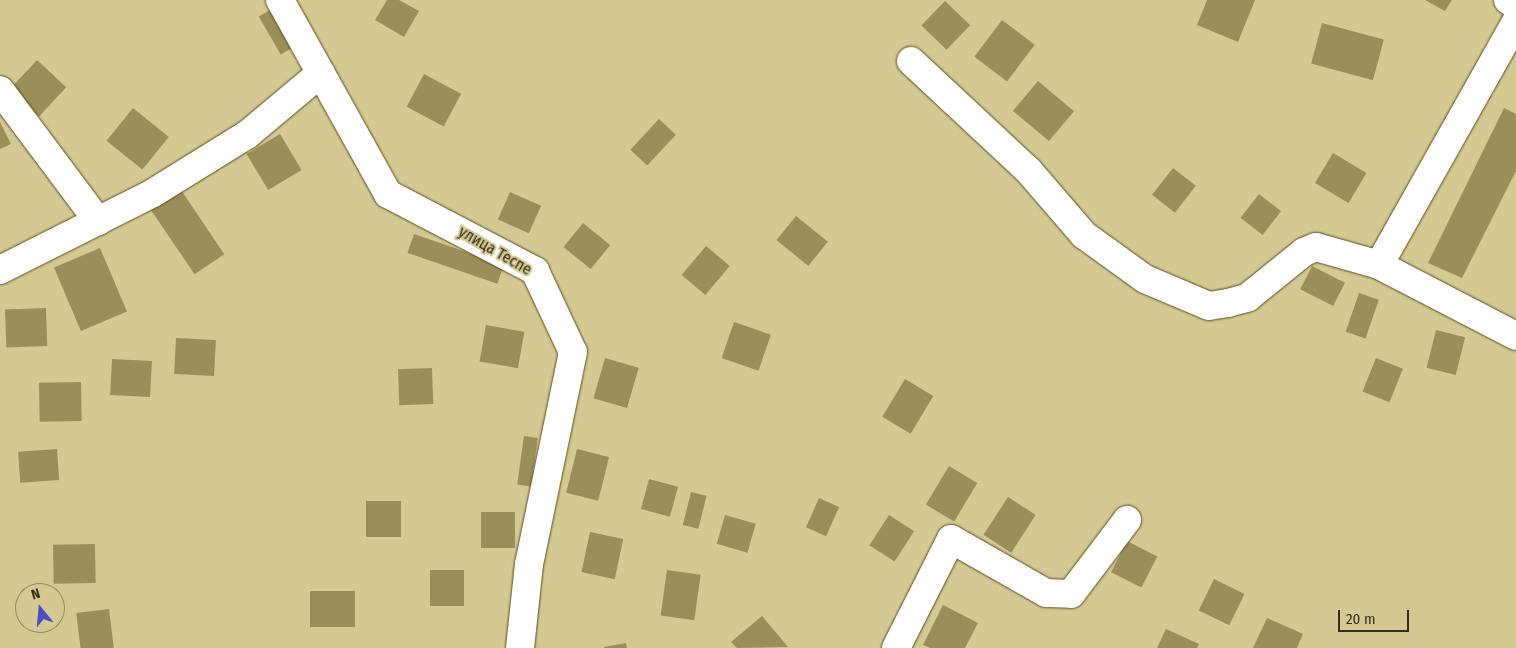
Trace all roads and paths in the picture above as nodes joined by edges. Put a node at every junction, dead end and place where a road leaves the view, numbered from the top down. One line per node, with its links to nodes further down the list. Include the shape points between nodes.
1 (280, 0): 6 (street, улица Теспе)
2 (1508, 0): 3 (street)
3 (1516, 6)
4 (1516, 22): 9 (street)
5 (911, 61): 9 (street, via 1028,170 1084,235 1146,279 1209,306 1247,298 1304,252 1316,247)
6 (321, 73): 8 (street, via 248,134 153,193); 13 (street, улица Теспе, via 388,194 535,271 573,352 529,564)
7 (0, 90): 8 (street)
8 (98, 221): 10 (street)
9 (1379, 265): 11 (street)
10 (0, 270)
11 (1516, 336)
12 (1127, 520): 14 (street, via 1071,594 1046,592 951,538)
13 (520, 648)
14 (896, 648)

